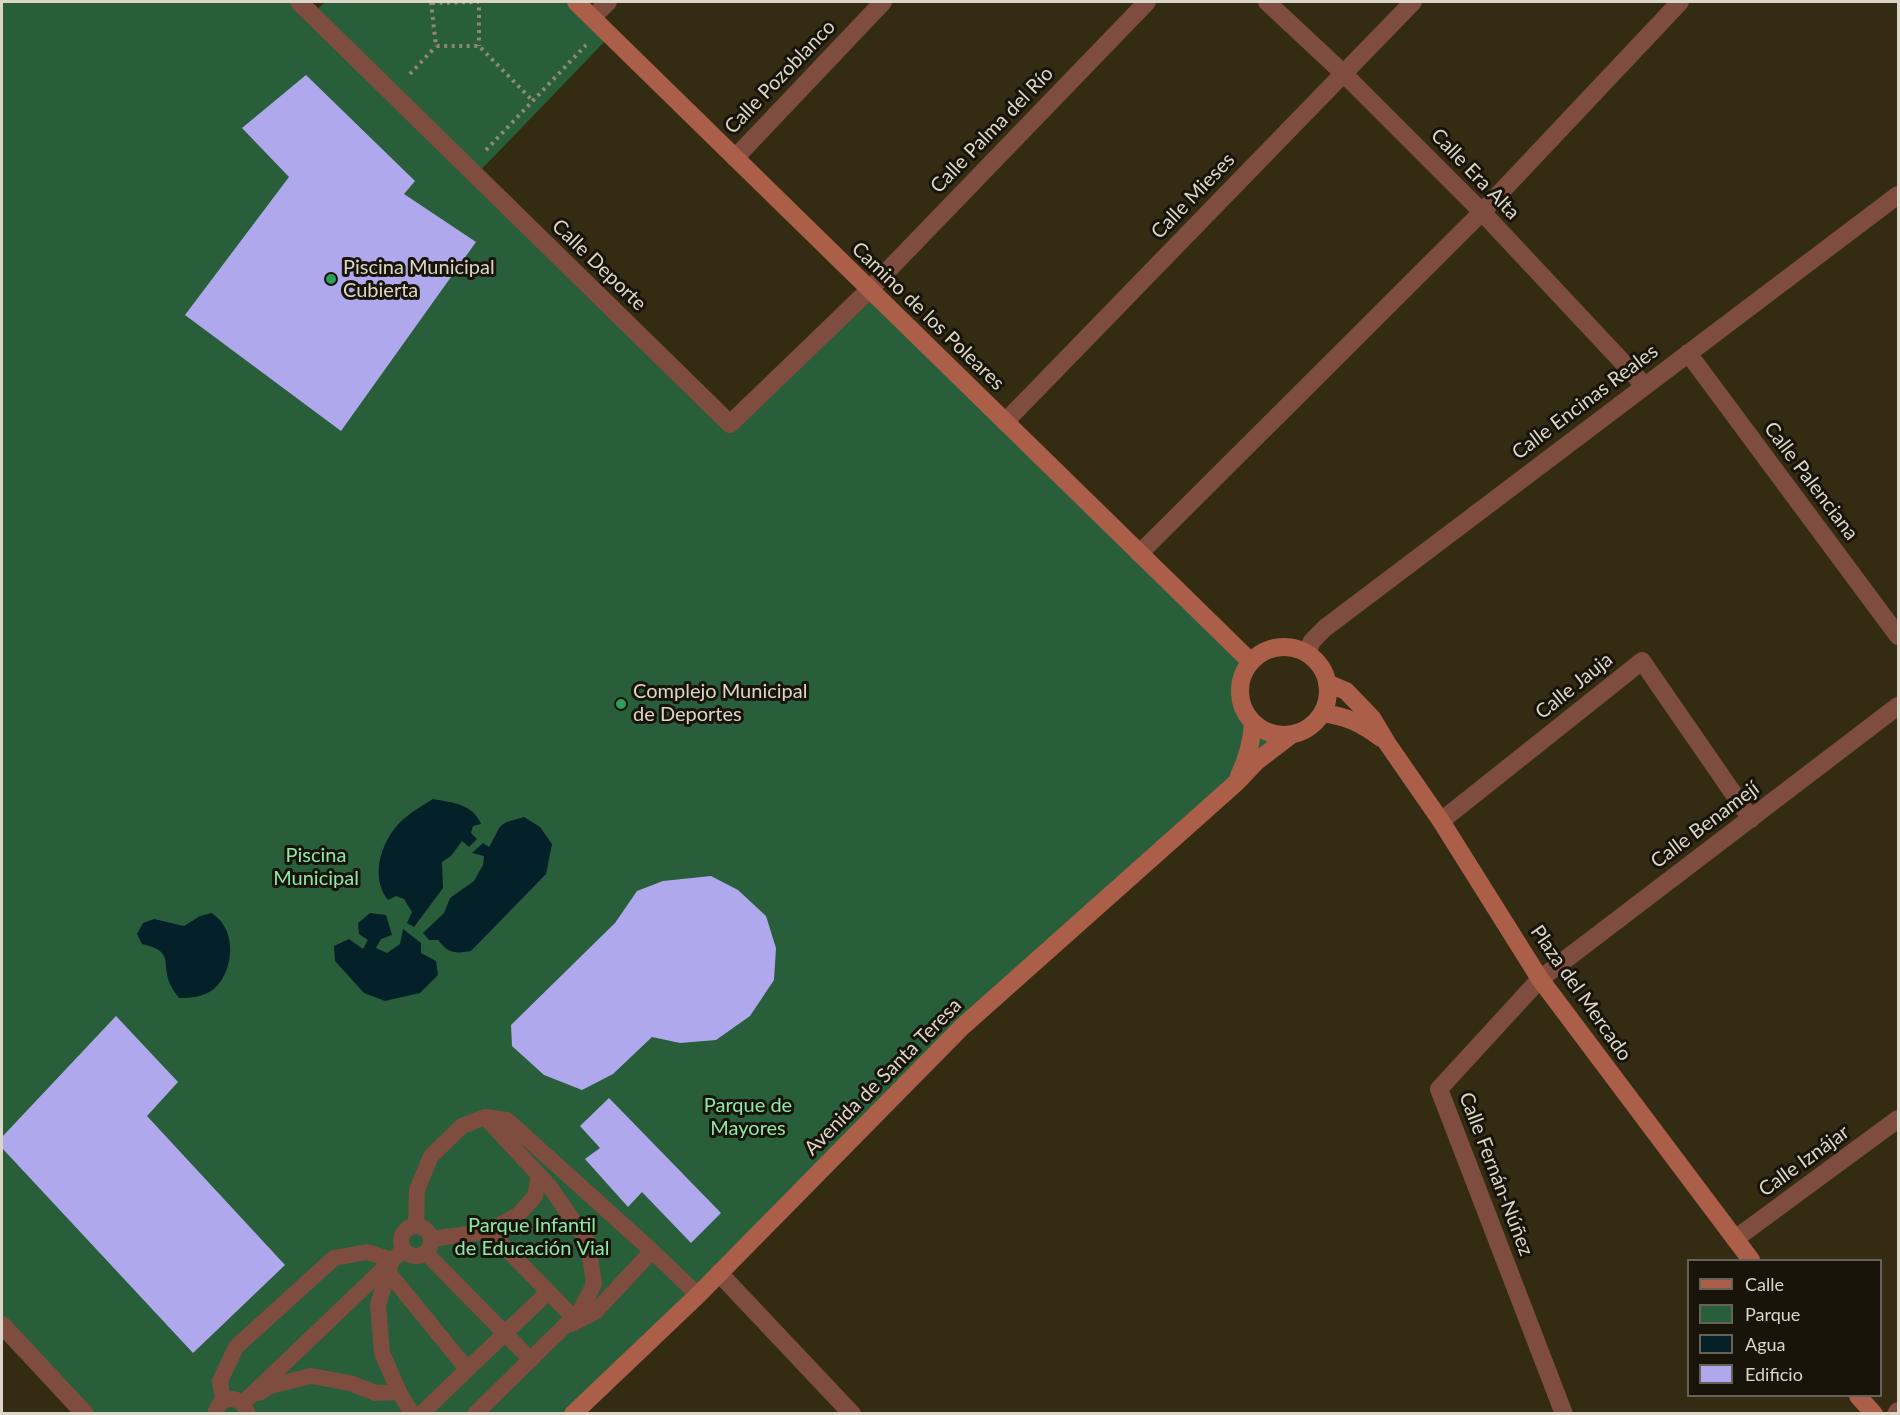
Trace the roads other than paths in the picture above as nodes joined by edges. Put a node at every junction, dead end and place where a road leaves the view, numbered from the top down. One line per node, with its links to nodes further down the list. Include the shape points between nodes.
1 (299, 2): 14 (street, Calle Deporte, via 729,424)
2 (576, 2): 9 (street, Camino de los Poleares)
3 (608, 2): 9 (street)
4 (883, 2): 11 (street, Calle Pozoblanco)
5 (1147, 2): 14 (street, Calle Palma del Río)
6 (1267, 2): 10 (street, Calle Era Alta)
7 (1413, 2): 10 (street, Calle Mieses)
8 (1680, 2): 13 (street)
9 (597, 23): 11 (street, Camino de los Poleares)
10 (1343, 73): 13 (street, Calle Era Alta); 17 (street, Calle Mieses)
11 (735, 158): 14 (street, Camino de los Poleares)
12 (1898, 195): 15 (street, Calle Encinas Reales)
13 (1482, 212): 16 (street, Calle Era Alta); 18 (street)
14 (869, 290): 17 (street, Camino de los Poleares)
15 (1688, 353): 16 (street, Calle Encinas Reales); 19 (street, Calle Palenciana)
16 (1644, 385): 20 (street, Calle Encinas Reales, via 1325,628)
17 (1005, 422): 18 (street, Camino de los Poleares)
18 (1139, 554): 21 (street, Camino de los Poleares)
19 (1899, 636)
20 (1306, 653): 21 (street, via 1277,647); 22 (street, via 1316,661)
21 (1250, 661): 25 (street, via 1239,691 1242,708)
22 (1328, 683): 24 (street, via 1327,704); 27 (street, Plaza del Mercado, via 1358,702)
23 (1899, 706): 29 (street, Calle Benamejí)
24 (1322, 713): 26 (street, via 1304,731); 27 (street, Plaza del Mercado, via 1342,716)
25 (1253, 723): 26 (street, via 1269,733); 28 (street, Avenida de Santa Teresa)
26 (1292, 735): 28 (street, Avenida de Santa Teresa, via 1257,761)
27 (1387, 743): 30 (street, Plaza del Mercado)
28 (1236, 783): 42 (street, Avenida de Santa Teresa, via 962,1027)
29 (1750, 819): 30 (street, Calle Jauja, via 1642,661); 31 (street, Calle Benamejí)
30 (1442, 821): 31 (street, Plaza del Mercado)
31 (1540, 979): 37 (street, Plaza del Mercado); 60 (street, Calle Fernán-Núñez, via 1439,1089)
32 (485, 1118): 34 (lane); 35 (lane, via 462,1126 432,1156 417,1190); 39 (lane, via 507,1120)
33 (1899, 1119): 37 (street, Calle Iznájar)
34 (539, 1176): 36 (lane, via 535,1196 518,1215); 45 (lane, via 588,1242 594,1284)
35 (416, 1226): 38 (lane, via 425,1230); 41 (lane, via 401,1236)
36 (489, 1231): 38 (lane); 43 (lane)
37 (1735, 1239): 40 (street, Plaza del Mercado)
38 (428, 1246): 41 (lane, via 416,1257); 48 (lane)
39 (652, 1251): 44 (lane); 47 (lane, via 595,1312)
40 (1750, 1259)
41 (394, 1261): 50 (lane); 51 (lane, via 378,1305 382,1353); 52 (lane, via 367,1252 334,1258 236,1347 220,1381); 53 (lane)
42 (719, 1273): 44 (street, Avenida de Santa Teresa); 59 (street)
43 (548, 1292): 45 (lane); 48 (lane)
44 (698, 1295): 58 (street, Avenida de Santa Teresa)
45 (573, 1317): 47 (lane)
46 (2, 1325): 54 (street)
47 (561, 1330): 49 (lane)
48 (505, 1333): 49 (lane); 50 (lane)
49 (531, 1360): 57 (lane)
50 (467, 1369): 56 (lane)
51 (399, 1392): 53 (lane, via 376,1393 350,1383 311,1376 270,1386); 55 (lane)
52 (219, 1407): 53 (lane, via 233,1398)
53 (245, 1408)
54 (86, 1413)
55 (412, 1413)
56 (421, 1413)
57 (476, 1413)
58 (573, 1413)
59 (852, 1413)
60 (1562, 1413)

